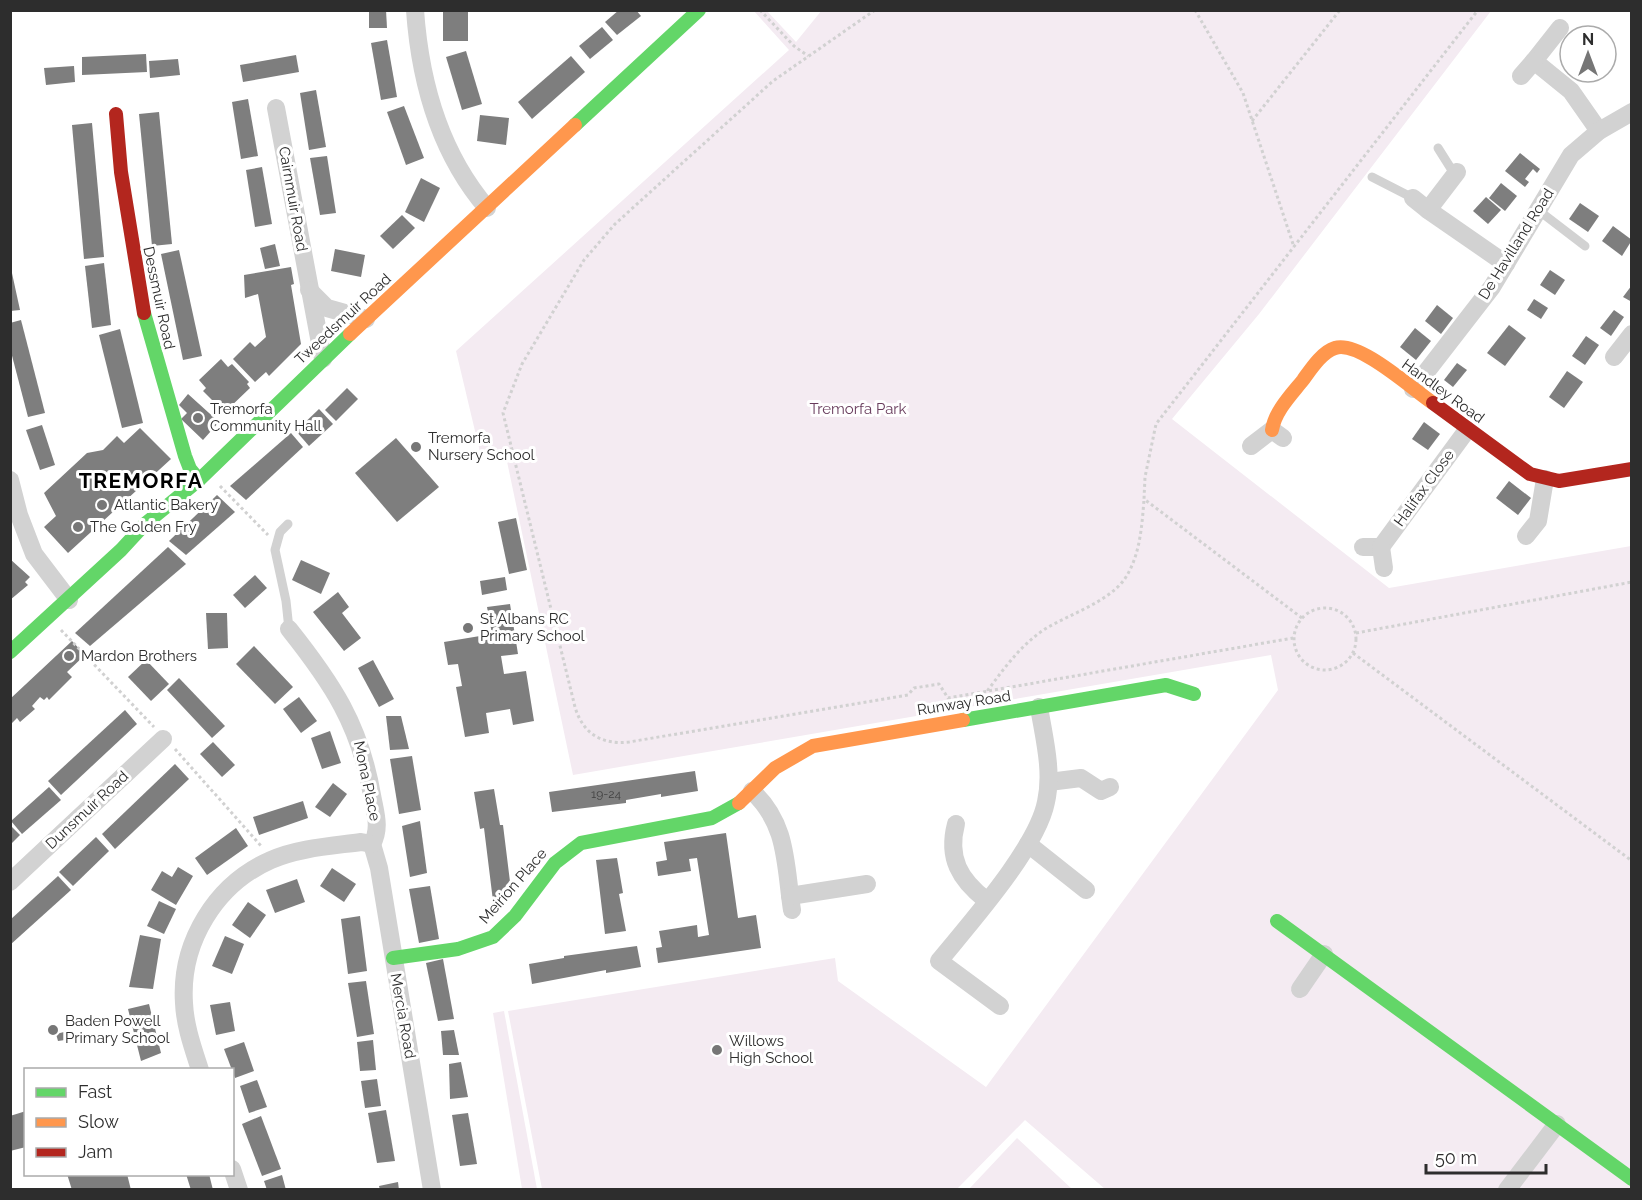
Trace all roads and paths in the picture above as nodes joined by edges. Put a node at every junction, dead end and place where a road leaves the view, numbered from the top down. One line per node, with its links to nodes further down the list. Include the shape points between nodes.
1 (415, 10): 21 (street, via 421,65 437,121 460,171)
2 (699, 10): 21 (street, Tweedsmuir Road)
3 (760, 10): 9 (path)
4 (875, 10): 9 (path)
5 (1195, 10): 15 (path, via 1243,93)
6 (1340, 10): 15 (path)
7 (1478, 10): 25 (path)
8 (1558, 31): 10 (street)
9 (808, 56): 54 (path, via 757,94 597,243 537,334 503,412 575,707 585,729 603,741 616,743 908,695 914,688 939,684 948,698)
10 (1534, 61): 11 (street); 16 (street, via 1571,92)
11 (1521, 76)
12 (276, 108): 27 (street, Cairnmuir Road)
13 (1632, 112): 16 (street, De Havilland Road)
14 (116, 114): 37 (street, Dessmuir Road, via 141,300 184,456 190,469)
15 (1252, 121): 25 (path)
16 (1599, 131): 23 (street, De Havilland Road, via 1571,155)
17 (1438, 148): 18 (lane)
18 (1456, 174): 22 (street)
19 (1372, 177): 20 (lane)
20 (1413, 198): 22 (street)
21 (487, 208): 28 (street, Tweedsmuir Road)
22 (1428, 210): 26 (street)
23 (1538, 210): 24 (lane); 26 (street, De Havilland Road)
24 (1585, 246)
25 (1294, 247): 40 (path, via 1156,424)
26 (1506, 264): 32 (street, De Havilland Road)
27 (309, 290): 28 (street, via 327,308); 31 (street, Cairnmuir Road)
28 (366, 319): 31 (street, Tweedsmuir Road)
29 (1632, 334): 30 (street)
30 (1614, 357)
31 (323, 359): 37 (street, Tweedsmuir Road)
32 (1413, 389): 33 (street, Handley Road); 34 (street, Handley Road, via 1359,350 1338,347 1321,358 1274,419)
33 (1467, 430): 38 (street, Handley Road, via 1521,469); 44 (street, Halifax Close, via 1372,547)
34 (1277, 434): 35 (street)
35 (1251, 446)
36 (1632, 469): 38 (street, Handley Road, via 1569,480)
37 (203, 476): 43 (path); 46 (street, Tweedsmuir Road, via 145,524)
38 (1545, 479): 42 (street, via 1538,521)
39 (10, 480): 46 (street, via 34,554)
40 (1144, 499): 48 (path); 54 (path, via 1141,535 1124,580 1025,645)
41 (288, 524): 43 (lane)
42 (1527, 536)
43 (275, 542): 49 (lane)
44 (1384, 568)
45 (1632, 582): 50 (path)
46 (69, 600): 47 (street, Tweedsmuir Road)
47 (50, 617): 52 (street, Tweedsmuir Road); 57 (path)
48 (1302, 618): 50 (path, via 1316,609 1336,610 1345,615); 51 (path)
49 (289, 629): 62 (street, Mona Place, via 334,688 357,733 378,826)
50 (1356, 633): 53 (path)
51 (1293, 638): 53 (path, via 1304,663 1322,670 1340,667); 54 (path)
52 (10, 652)
53 (1353, 653): 65 (path)
54 (988, 690)
55 (1194, 694): 56 (street, Runway Road, via 1166,685)
56 (1039, 707): 58 (street); 60 (street, Runway Road, via 813,746 775,768)
57 (163, 739): 64 (path); 66 (street, Dunsmuir Road)
58 (1048, 782): 59 (street, via 1081,778 1101,790); 63 (street, via 1043,812)
59 (1110, 786)
60 (752, 791): 67 (street, via 779,826 791,903); 72 (street, Meirion Place, via 724,812 695,824 581,843 556,861 492,937 470,945)
61 (956, 824): 69 (street, via 952,837 958,872)
62 (372, 844): 64 (street, via 361,842); 72 (street, Mercia Road)
63 (1028, 844): 68 (street); 69 (street)
64 (273, 859): 75 (street, via 235,880 222,893 192,949 184,1001 187,1028)
65 (1632, 861)
66 (10, 882)
67 (867, 884)
68 (1086, 890)
69 (986, 900): 74 (street, via 939,961)
70 (1277, 921): 71 (street)
71 (1324, 954): 73 (street); 76 (street)
72 (393, 958): 80 (street, Mercia Road)
73 (1300, 990)
74 (1000, 1006)
75 (199, 1068)
76 (1557, 1124): 78 (street); 81 (street)
77 (234, 1175): 79 (street)
78 (1632, 1179)
79 (239, 1190)
80 (432, 1190)
81 (1507, 1190)

